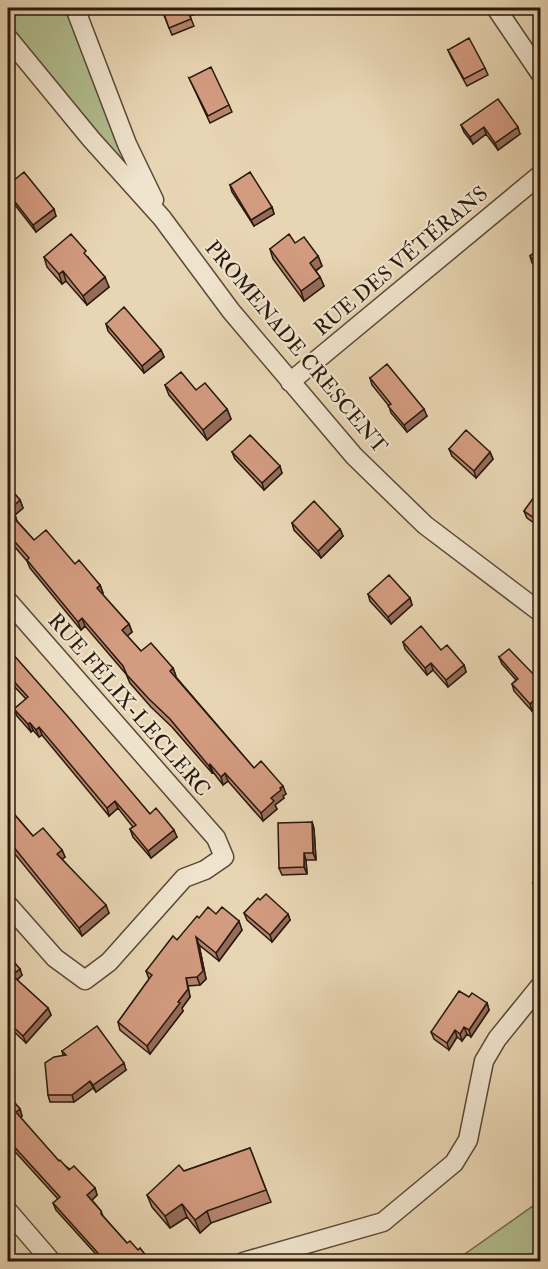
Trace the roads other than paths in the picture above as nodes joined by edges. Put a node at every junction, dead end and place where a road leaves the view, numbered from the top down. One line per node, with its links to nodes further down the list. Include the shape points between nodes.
1 (75, 8): 6 (street, PROMENADE CRESCENT, via 127,144)
2 (496, 8): 4 (street)
3 (8, 38): 6 (street, PROMENADE CRESCENT)
4 (540, 73)
5 (540, 175): 7 (street, RUE DES VÉTÉRANS)
6 (162, 218): 7 (street, PROMENADE CRESCENT)
7 (290, 382): 9 (street, PROMENADE CRESCENT, via 354,456 426,525)
8 (8, 601): 10 (street, RUE FÉLIX-LECLERC, via 216,838 224,856 205,870 184,878 109,962 85,980 55,958)
9 (540, 612)
10 (8, 905)
11 (540, 986): 14 (street, via 484,1061 468,1140 454,1162 383,1222)
12 (8, 1211): 13 (street)
13 (52, 1262)
14 (243, 1262)

